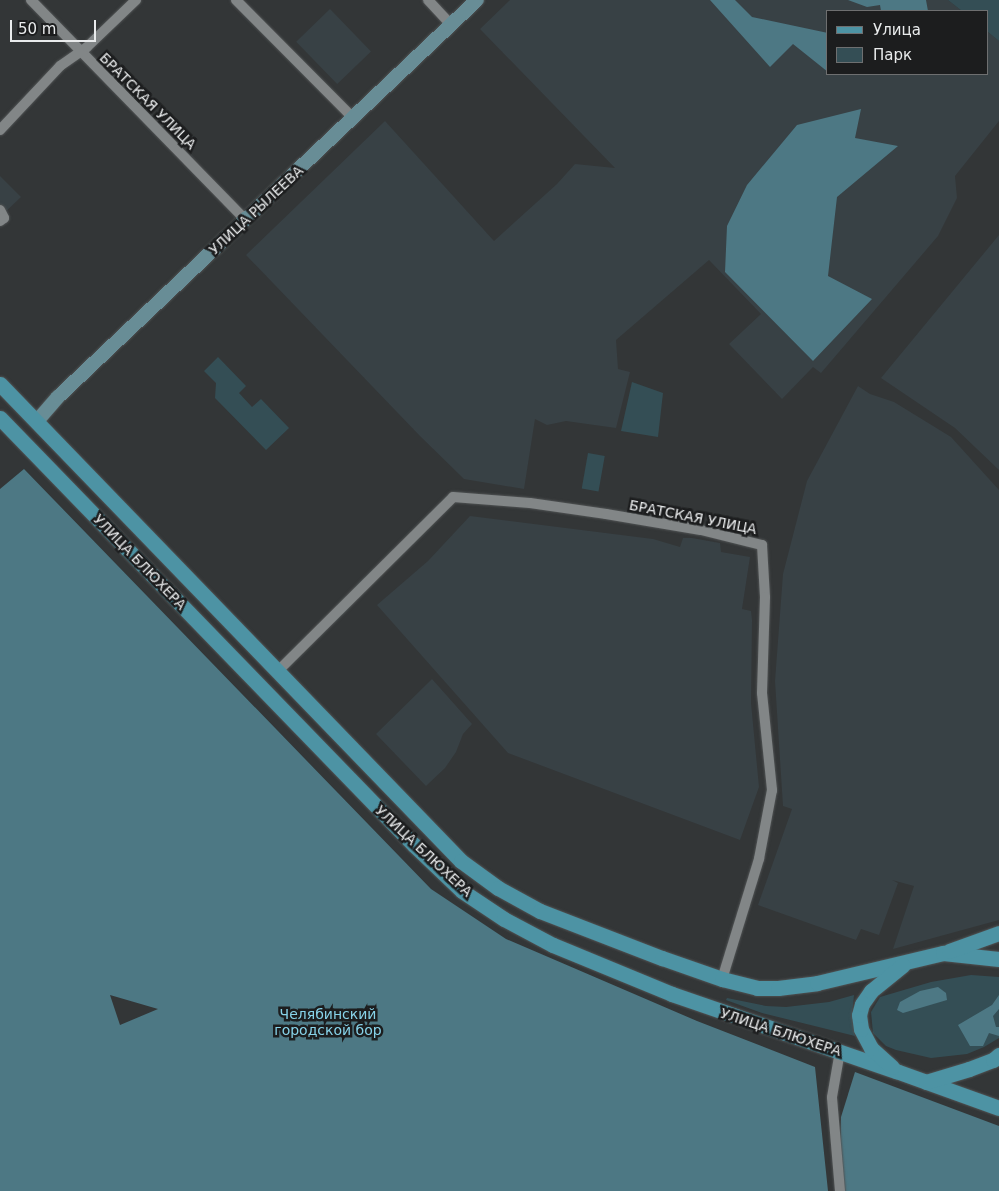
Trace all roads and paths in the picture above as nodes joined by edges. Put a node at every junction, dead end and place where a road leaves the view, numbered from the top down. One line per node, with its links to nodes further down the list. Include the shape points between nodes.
1 (31, 0): 7 (street, БРАТСКАЯ УЛИЦА)
2 (136, 0): 7 (street)
3 (236, 0): 8 (street)
4 (428, 0): 6 (street)
5 (477, 0): 6 (street, УЛИЦА РЫЛЕЕВА)
6 (452, 25): 8 (street, УЛИЦА РЫЛЕЕВА)
7 (79, 52): 9 (street, via 60,66); 11 (street, БРАТСКАЯ УЛИЦА)
8 (354, 118): 11 (street, УЛИЦА РЫЛЕЕВА)
9 (0, 130)
10 (0, 210): 12 (street, via 4,218)
11 (246, 220): 15 (street, УЛИЦА РЫЛЕЕВА, via 58,397)
12 (0, 221)
13 (0, 384): 15 (main road, УЛИЦА БЛЮХЕРА)
14 (0, 418): 16 (main road, УЛИЦА БЛЮХЕРА)
15 (37, 421): 16 (main road); 17 (main road, УЛИЦА БЛЮХЕРА)
16 (18, 438): 23 (main road, УЛИЦА БЛЮХЕРА, via 407,838 462,890 504,919 554,945 703,1006)
17 (279, 670): 22 (main road, УЛИЦА БЛЮХЕРА, via 461,861 498,888 540,911); 22 (street, БРАТСКАЯ УЛИЦА, via 453,497 530,503 606,514 701,530 762,545 765,597 762,693 772,790 759,859)
18 (999, 933): 19 (main road)
19 (942, 953): 20 (main road, УЛИЦА БЛЮХЕРА); 21 (main road, УЛИЦА БЛЮХЕРА)
20 (999, 959)
21 (906, 962): 22 (main road, УЛИЦА БЛЮХЕРА, via 817,983 778,988 757,988); 25 (main road, via 871,991 859,1016 861,1029 871,1048)
22 (722, 979)
23 (840, 1051): 25 (main road, УЛИЦА БЛЮХЕРА); 28 (street, via 832,1097)
24 (999, 1055): 26 (main road, via 969,1069)
25 (896, 1070): 26 (main road, УЛИЦА БЛЮХЕРА)
26 (926, 1082): 27 (main road, УЛИЦА БЛЮХЕРА)
27 (999, 1108)
28 (840, 1191)

